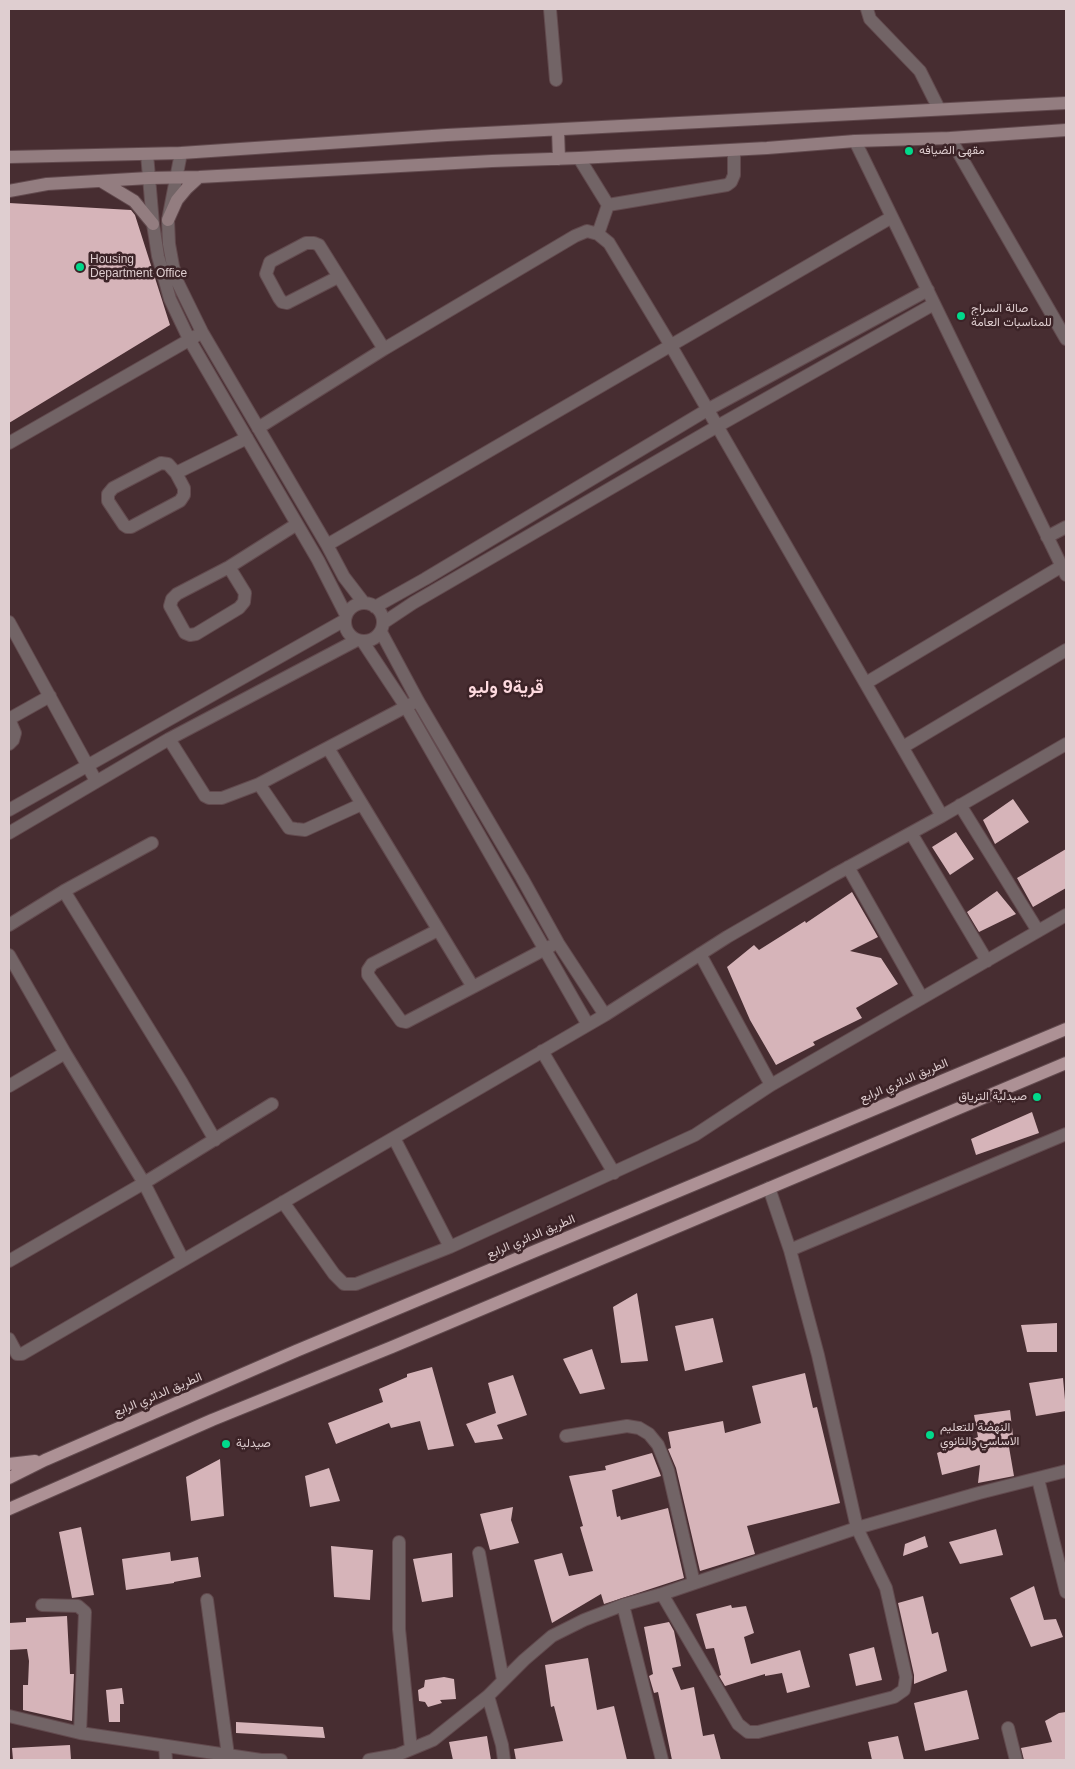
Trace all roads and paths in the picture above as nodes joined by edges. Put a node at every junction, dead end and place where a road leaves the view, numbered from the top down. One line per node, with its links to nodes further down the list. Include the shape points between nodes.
1 (550, 9): 3 (street)
2 (867, 9): 5 (street, via 870,19 920,71)
3 (556, 80)
4 (1066, 103): 5 (street)
5 (938, 109): 6 (street)
6 (558, 130): 11 (street); 15 (street)
7 (1066, 130): 8 (street)
8 (950, 138): 9 (street); 31 (street)
9 (855, 141): 10 (street); 22 (street)
10 (734, 150): 14 (street); 21 (street, via 734,175 727,186)
11 (181, 153): 12 (street); 17 (street)
12 (147, 154): 13 (street); 16 (street)
13 (9, 158)
14 (579, 158): 15 (street); 21 (street)
15 (559, 159): 18 (street)
16 (149, 178): 17 (street); 19 (street); 24 (street)
17 (175, 178): 18 (street); 23 (street)
18 (199, 178): 23 (street, via 177,200)
19 (101, 181): 20 (street, via 47,184); 24 (street, via 134,201)
20 (9, 191)
21 (608, 204): 25 (street)
22 (892, 217): 27 (street); 32 (street)
23 (168, 220): 29 (street, via 175,274)
24 (153, 224): 30 (street, via 170,299)
25 (598, 234): 32 (street, via 608,243); 33 (street, via 587,232 575,236)
26 (338, 276): 26 (street, via 319,245 314,243 306,243 270,262 266,274 279,298 287,303); 33 (street)
27 (928, 290): 28 (street); 34 (street)
28 (934, 304): 35 (street); 42 (street)
29 (202, 332): 30 (street); 36 (street)
30 (189, 339): 37 (street); 38 (street)
31 (1066, 339)
32 (671, 346): 34 (street); 43 (street)
33 (384, 349): 36 (street)
34 (707, 410): 35 (street); 46 (street, via 425,579)
35 (716, 427): 49 (street, via 413,603); 52 (street)
36 (258, 428): 43 (street)
37 (247, 438): 39 (street); 40 (street)
38 (9, 443)
39 (176, 473): 39 (street, via 168,464 161,463 113,488 108,494 108,501 124,525 131,527 180,501 184,488)
40 (297, 524): 44 (street); 47 (street)
41 (1066, 527): 42 (street)
42 (1047, 536): 45 (street)
43 (327, 545): 46 (street, via 344,577)
44 (229, 567): 44 (street, via 172,599 170,606 185,633 196,634 244,602 244,593)
45 (1064, 570): 52 (street)
46 (370, 605): 47 (street, via 357,605); 49 (street, via 381,613)
47 (346, 617): 50 (street, via 349,634); 62 (street)
48 (9, 622): 53 (street)
49 (382, 627): 50 (street, via 373,639); 54 (street)
50 (360, 641): 55 (street); 57 (street)
51 (1066, 650): 60 (street)
52 (866, 682): 60 (street)
53 (50, 696): 56 (street); 62 (street)
54 (418, 701): 55 (street); 78 (street)
55 (406, 707): 61 (street); 79 (street)
56 (9, 719): 58 (street, via 15,733)
57 (169, 739): 63 (street); 64 (street, via 209,798 222,798)
58 (9, 744)
59 (1066, 744): 66 (street)
60 (903, 747): 68 (street)
61 (328, 748): 64 (street); 65 (street)
62 (87, 764): 63 (street); 67 (street)
63 (96, 781): 69 (street)
64 (259, 784): 65 (street, via 288,828 305,830)
65 (362, 804): 76 (street)
66 (960, 805): 68 (street); 77 (street)
67 (9, 810)
68 (942, 816): 70 (street)
69 (9, 833)
70 (911, 833): 72 (street); 82 (street)
71 (152, 843): 73 (street)
72 (848, 867): 80 (street); 84 (street)
73 (64, 891): 75 (street); 96 (street)
74 (1066, 915): 77 (street)
75 (9, 925)
76 (438, 930): 83 (street); 83 (street, via 372,964 368,975 401,1021 406,1022)
77 (1038, 931): 82 (street)
78 (558, 943): 79 (street); 85 (street)
79 (544, 950): 83 (street); 86 (street)
80 (700, 954): 85 (street); 91 (street)
81 (9, 955): 89 (street)
82 (987, 961): 84 (street)
83 (473, 987)
84 (922, 998): 91 (street)
85 (605, 1015): 86 (street)
86 (588, 1025): 88 (street)
87 (1066, 1029): 107 (main road, الطريق الدائري الرابع, via 296,1351)
88 (542, 1051): 95 (street); 97 (street)
89 (65, 1053): 92 (street); 98 (street)
90 (1066, 1062): 99 (main road)
91 (771, 1085): 97 (street, via 695,1135)
92 (9, 1086)
93 (272, 1104): 96 (street)
94 (1066, 1134): 102 (street)
95 (394, 1138): 100 (street); 101 (street)
96 (215, 1140): 98 (street)
97 (614, 1173): 101 (street)
98 (144, 1183): 103 (street); 104 (street)
99 (769, 1188): 102 (street); 112 (main road)
100 (284, 1202): 101 (street, via 344,1284 356,1284); 103 (street)
101 (450, 1247)
102 (790, 1250): 113 (street, via 818,1355)
103 (183, 1260): 105 (street, via 22,1354 16,1354)
104 (9, 1261)
105 (9, 1339)
106 (566, 1436): 116 (street, via 627,1426 649,1434 658,1445 668,1470)
107 (45, 1460): 108 (main road); 110 (main road, الطريق الدائري الرابع)
108 (9, 1464)
109 (1066, 1471): 111 (street)
110 (9, 1478)
111 (1038, 1478): 113 (street); 117 (street)
112 (9, 1508)
113 (857, 1528): 116 (street); 118 (street, via 886,1588 906,1676 904,1690 894,1697 748,1732 738,1724)
114 (399, 1542): 128 (street, via 400,1629)
115 (479, 1553): 122 (street)
116 (694, 1583): 118 (street)
117 (1066, 1592)
118 (662, 1594): 121 (street)
119 (207, 1600): 129 (street)
120 (42, 1605): 126 (street, via 78,1606 84,1612)
121 (623, 1605): 122 (street, via 552,1636); 135 (street)
122 (503, 1680): 123 (street)
123 (488, 1696): 128 (street, via 433,1740); 134 (street)
124 (9, 1716): 126 (street)
125 (1008, 1728): 136 (street)
126 (80, 1733): 127 (street)
127 (165, 1746): 129 (street); 130 (street)
128 (411, 1749): 133 (street)
129 (228, 1755): 131 (street)
130 (166, 1760)
131 (281, 1760)
132 (369, 1760): 133 (street)
133 (376, 1760)
134 (504, 1760)
135 (662, 1760)
136 (1016, 1760)

